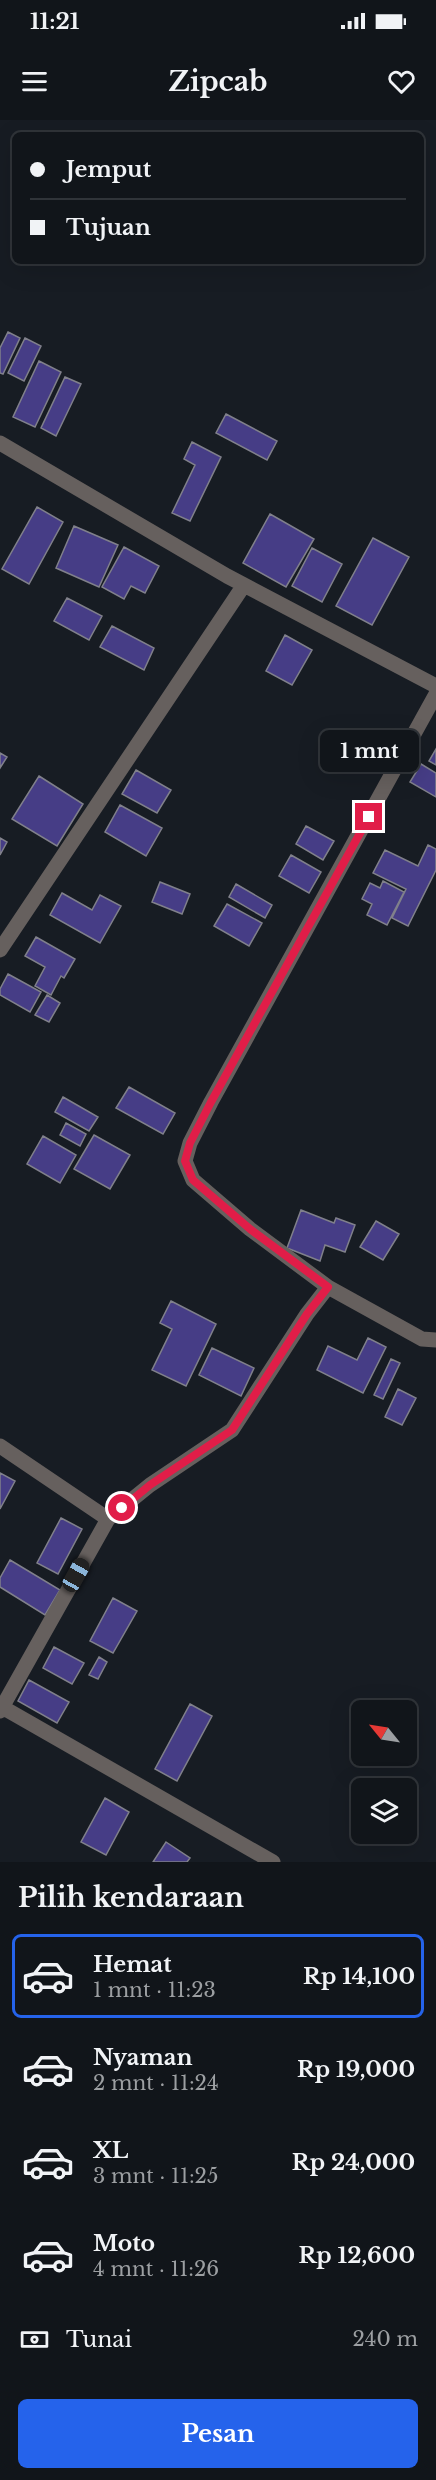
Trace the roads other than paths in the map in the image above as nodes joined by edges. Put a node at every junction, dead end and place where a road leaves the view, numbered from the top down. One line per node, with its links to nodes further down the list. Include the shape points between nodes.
1 (0, 443): 2 (street)
2 (244, 585): 3 (street); 5 (street)
3 (436, 686)
4 (436, 694): 6 (street, via 211,1102 185,1161 193,1180)
5 (0, 950)
6 (328, 1287): 7 (street, via 422,1340); 9 (street, via 232,1430 150,1485)
7 (436, 1340)
8 (0, 1446): 9 (street)
9 (108, 1519): 10 (street)
10 (1, 1709): 11 (street)
11 (273, 1862)

